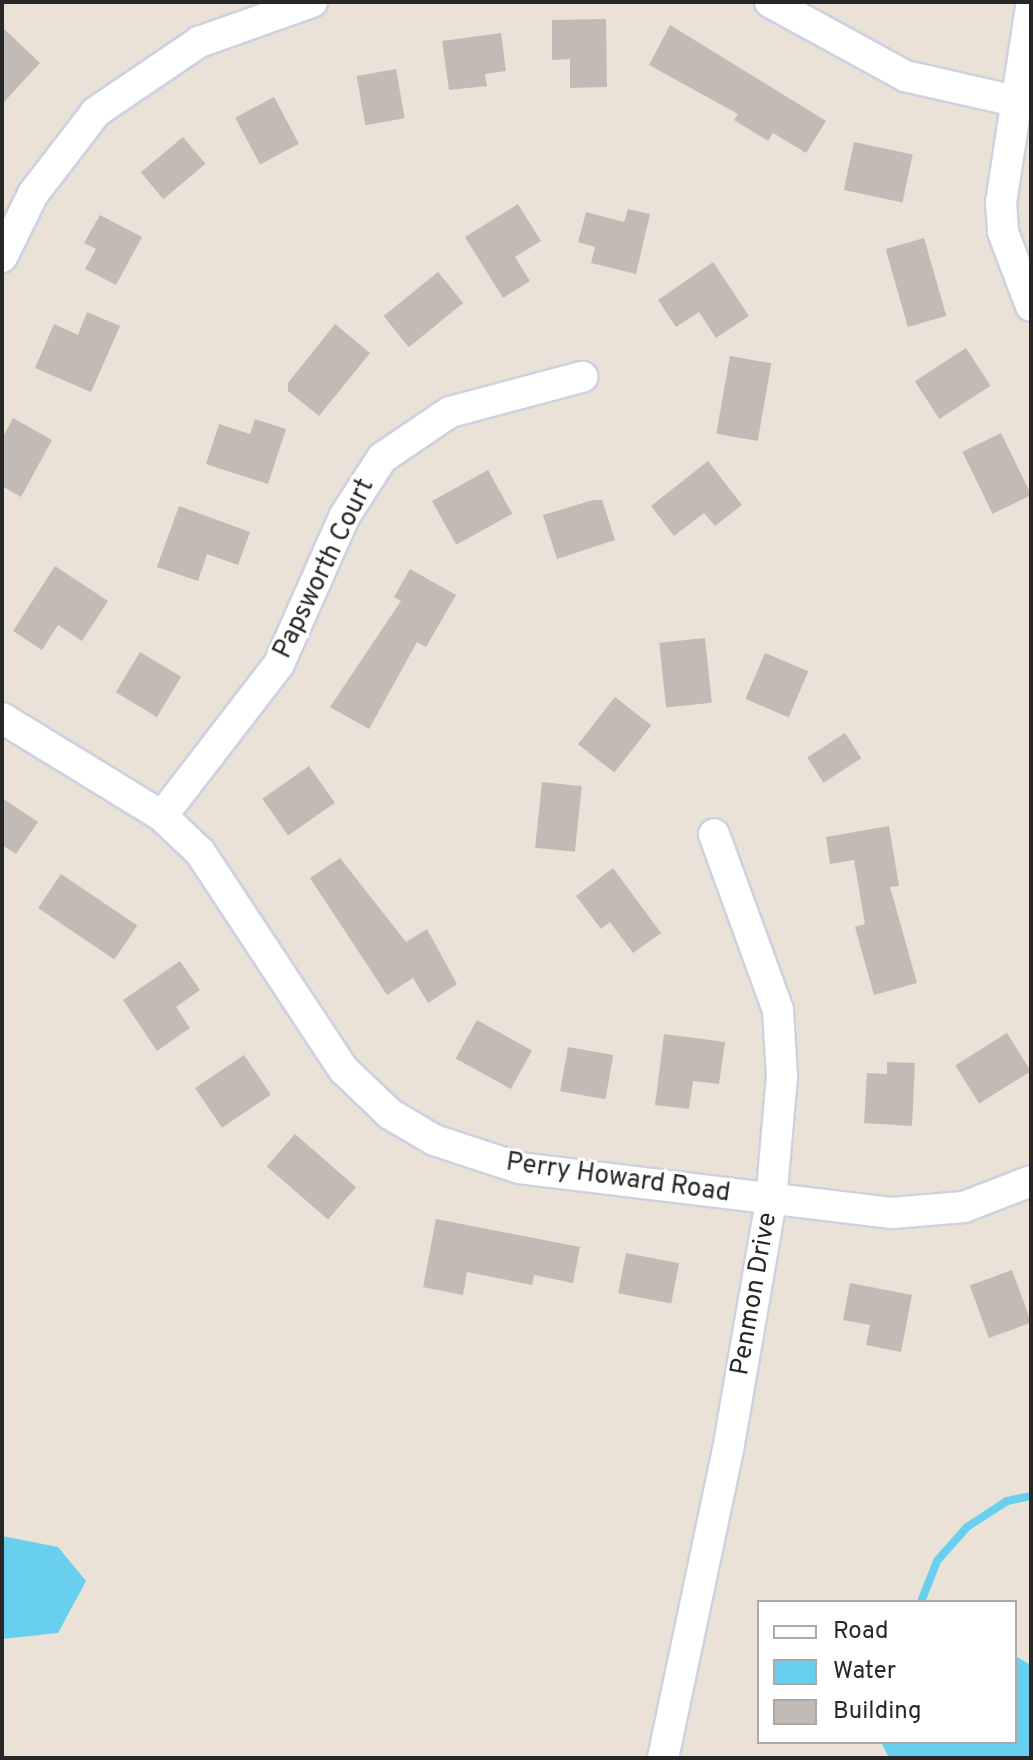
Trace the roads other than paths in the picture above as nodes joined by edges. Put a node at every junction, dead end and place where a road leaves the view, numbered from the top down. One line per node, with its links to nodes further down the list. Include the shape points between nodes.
1 (312, 2): 4 (street)
2 (770, 2): 5 (street, via 905,76)
3 (1031, 7): 5 (street)
4 (225, 14): 6 (street, via 96,112 33,194)
5 (1011, 100): 7 (street, via 1001,168 1003,232)
6 (2, 257)
7 (1031, 306)
8 (582, 377): 10 (street, Papsworth Court, via 450,412 382,458 344,517 279,664)
9 (2, 718): 10 (street, Perry Howard Road)
10 (162, 816): 13 (street, Perry Howard Road, via 221,881 344,1070 390,1114 434,1140 519,1168)
11 (714, 834): 13 (street, Penmon Drive, via 778,1010 782,1077)
12 (1031, 1181): 13 (street, Perry Howard Road, via 988,1200 928,1212)
13 (771, 1200): 14 (street, Penmon Drive)
14 (663, 1758)

